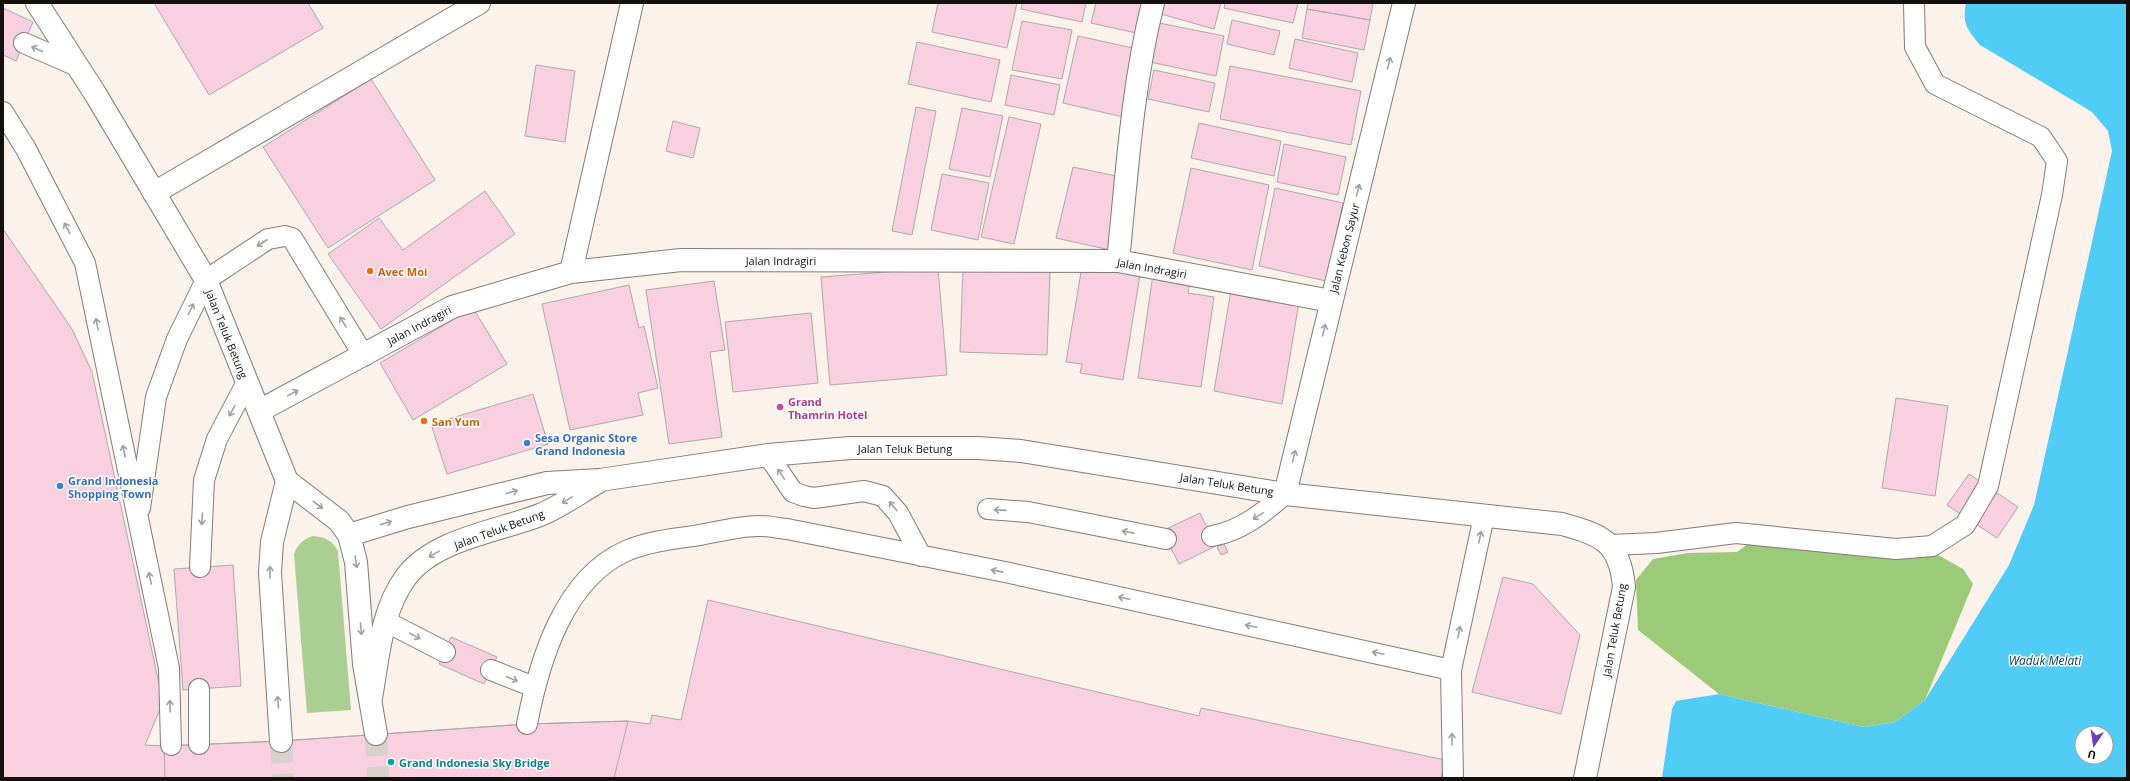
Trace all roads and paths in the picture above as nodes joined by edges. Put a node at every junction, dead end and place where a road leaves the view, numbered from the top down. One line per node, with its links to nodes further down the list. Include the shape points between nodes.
1 (37, 3): 8 (street, Jalan Teluk Betung)
2 (479, 3): 10 (street)
3 (628, 3): 12 (street)
4 (1153, 3): 11 (street, via 1135,89)
5 (1404, 3): 14 (street, Jalan Kebon Sayur, one-way to 5)
6 (1914, 3): 28 (lane, via 1915,48 1935,84 2041,137 2057,161 2052,195 1988,486 1965,525 1932,546 1896,549 1736,533)
7 (24, 43): 8 (lane, one-way to 7)
8 (77, 66): 10 (street, Jalan Teluk Betung)
9 (3, 112): 24 (lane, one-way to 9, via 84,262 26,149)
10 (154, 193): 13 (street, Jalan Teluk Betung)
11 (1118, 261): 12 (street, Jalan Indragiri, via 681,260); 14 (street, Jalan Indragiri)
12 (571, 272): 15 (street, Jalan Indragiri, via 452,307)
13 (206, 280): 15 (lane, one-way to 13, via 292,238 285,236 268,239); 16 (street, Jalan Teluk Betung); 24 (lane, one-way to 13, via 156,397 177,339)
14 (1331, 301): 21 (street, Jalan Kebon Sayur, one-way to 14)
15 (364, 356): 17 (street, Jalan Indragiri, one-way to 15)
16 (247, 382): 17 (street, Jalan Teluk Betung); 30 (lane, one-way to 30, via 213,451 204,480)
17 (259, 411): 20 (street, Jalan Teluk Betung)
18 (768, 455): 19 (street, Jalan Teluk Betung); 21 (street, Jalan Teluk Betung, via 850,448 978,448 1021,451); 29 (lane, one-way to 18, via 898,513 883,496 864,491 814,498 804,496 793,492)
19 (600, 480): 25 (street, Jalan Teluk Betung, one-way to 19, via 408,517 547,484); 31 (street, Jalan Teluk Betung, one-way to 31, via 539,515 473,536 430,556 406,577)
20 (287, 481): 25 (street, Jalan Teluk Betung, one-way to 25, via 339,521); 40 (street, one-way to 20, via 270,573 272,542)
21 (1285, 494): 23 (street, Jalan Teluk Betung); 26 (lane, one-way to 26, via 1264,512 1229,533)
22 (988, 510): 27 (lane, one-way to 22, via 1028,512)
23 (1484, 516): 28 (street, Jalan Teluk Betung, via 1562,524 1591,532); 34 (lane, one-way to 23)
24 (138, 522): 42 (lane, one-way to 24, via 169,668)
25 (349, 535): 37 (street, Jalan Teluk Betung, one-way to 37, via 356,562 364,664)
26 (1212, 536)
27 (1166, 539)
28 (1611, 546): 44 (street, Jalan Teluk Betung, via 1622,569 1624,587)
29 (921, 556): 34 (lane, one-way to 29, via 1005,572); 35 (lane, via 787,529 758,526 658,541 626,551 596,570 578,588 547,649)
30 (200, 567)
31 (385, 621): 32 (lane, one-way to 32); 37 (street, Jalan Teluk Betung)
32 (445, 652)
33 (491, 670): 35 (lane, one-way to 35)
34 (1451, 670): 43 (lane, one-way to 34)
35 (534, 687): 38 (lane)
36 (199, 689): 41 (lane)
37 (371, 698): 39 (street, Jalan Teluk Betung)
38 (527, 724)
39 (376, 734)
40 (281, 741)
41 (199, 744)
42 (171, 745)
43 (1453, 778)
44 (1585, 778)

